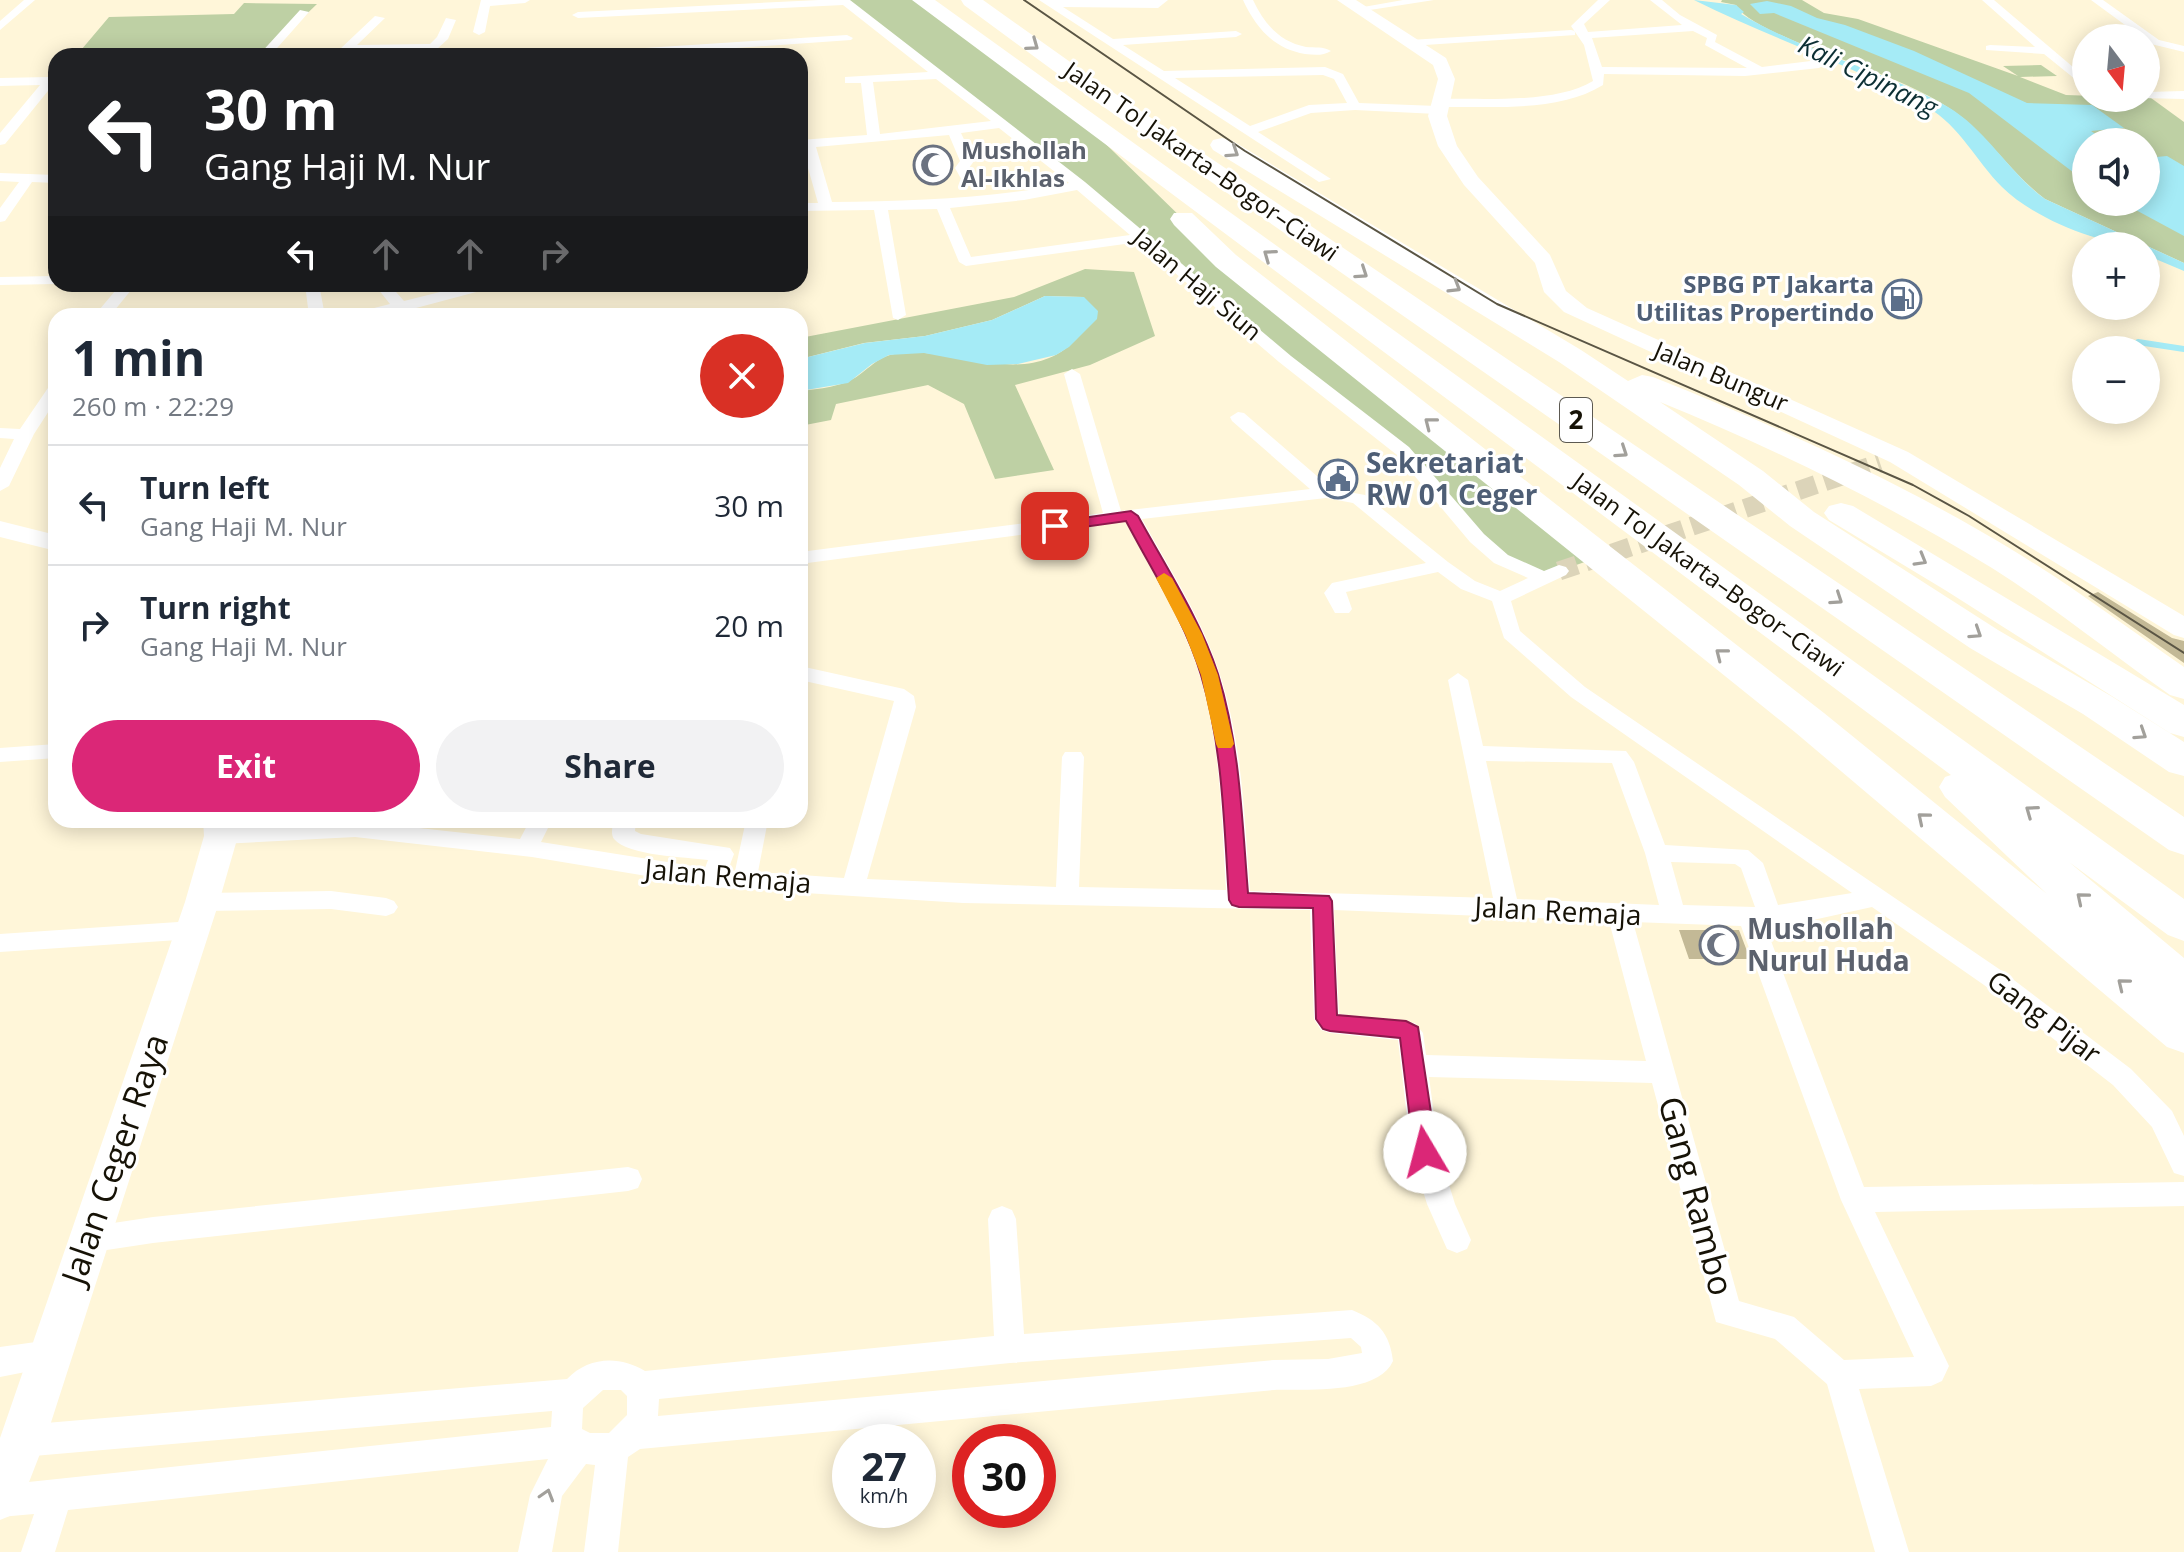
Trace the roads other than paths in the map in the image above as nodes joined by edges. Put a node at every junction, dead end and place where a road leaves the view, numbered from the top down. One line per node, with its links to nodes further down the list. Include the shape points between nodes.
1 (525, 0): 13 (street)
2 (581, 0): 20 (street)
3 (922, 0): 62 (highway, Jalan Tol Jakarta–Bogor–Ciawi / 2)
4 (970, 0): 123 (highway, Jalan Tol Jakarta–Bogor–Ciawi / 2, one-way to 123)
5 (1005, 0): 91 (highway, one-way to 91, via 1231,151)
6 (1163, 0): 15 (street, via 1158,5)
7 (1248, 0): 42 (street, via 1286,47)
8 (1429, 0): 17 (street)
9 (1605, 0): 29 (street, via 1579,22)
10 (1655, 0): 24 (street)
11 (1987, 0): 43 (street)
12 (2096, 0): 44 (street, via 2142,36)
13 (485, 1): 26 (street)
14 (844, 1): 20 (street); 51 (street, Jalan Haji Siun)
15 (1048, 3): 33 (street)
16 (27, 4): 18 (street); 23 (street)
17 (1351, 5): 34 (street, Jalan Bungur)
18 (0, 8)
19 (304, 12): 35 (street)
20 (578, 15): 25 (street)
21 (379, 18): 36 (street)
22 (450, 20): 37 (street, via 433,47)
23 (0, 27)
24 (1697, 27): 29 (street); 49 (street, via 1715,38 1709,43)
25 (575, 29)
26 (479, 32)
27 (1571, 33): 34 (street)
28 (1236, 34): 33 (street)
29 (1587, 35): 48 (street)
30 (847, 38): 31 (street)
31 (797, 41): 39 (street); 40 (street)
32 (571, 42): 38 (street)
33 (1109, 43): 52 (street)
34 (1410, 43): 61 (street, Jalan Bungur, via 1447,72)
35 (271, 48)
36 (347, 48)
37 (415, 48)
38 (570, 48)
39 (690, 48)
40 (797, 48)
41 (1990, 48): 43 (street)
42 (1325, 51)
43 (2048, 51): 45 (street)
44 (2181, 51)
45 (2058, 60): 46 (street); 50 (street)
46 (2072, 60)
47 (1819, 64): 49 (street)
48 (1598, 70): 49 (street); 61 (street, via 1599,82 1579,93)
49 (1759, 70)
50 (2072, 72)
51 (937, 75): 53 (street); 63 (street, Jalan Haji Siun)
52 (1158, 75): 60 (street, via 1325,71 1339,77); 65 (street)
53 (867, 79): 55 (street); 66 (street)
54 (48, 80): 56 (street)
55 (849, 80)
56 (0, 82)
57 (48, 86): 67 (street)
58 (2184, 95): 59 (street)
59 (2160, 96)
60 (1355, 106): 61 (street); 65 (street, via 1309,109)
61 (1439, 107): 108 (street, Jalan Bungur, via 1450,153 1464,175 1544,260 1552,288 1579,313 1889,460)
62 (1076, 115): 109 (highway, Jalan Tol Jakarta–Bogor–Ciawi / 2, one-way to 62); 142 (highway, one-way to 62, via 1810,723 1226,261)
63 (999, 124): 64 (street); 75 (street, Jalan Haji Siun)
64 (954, 131): 66 (street); 74 (street)
65 (1248, 131): 73 (street)
66 (874, 139): 68 (street)
67 (0, 141)
68 (808, 144)
69 (808, 154): 79 (street)
70 (0, 177): 71 (street)
71 (28, 178): 72 (street); 80 (street)
72 (48, 179)
73 (1324, 179)
74 (969, 181)
75 (1080, 185): 76 (street); 81 (street, Jalan Haji Siun)
76 (942, 205): 77 (street); 81 (street, via 966,262)
77 (880, 206): 79 (street); 90 (street)
78 (808, 207): 79 (street)
79 (826, 207)
80 (0, 218)
81 (1140, 238): 106 (street, Jalan Haji Siun, via 1403,451 1501,559 1551,574)
82 (48, 280): 83 (street)
83 (0, 281)
84 (122, 292): 88 (street)
85 (388, 292): 87 (street)
86 (458, 292): 87 (street)
87 (401, 307): 89 (street)
88 (109, 308)
89 (396, 308)
90 (898, 315)
91 (1570, 356): 93 (highway); 112 (highway, via 1751,426 1899,500 2057,594)
92 (1072, 374): 101 (street)
93 (1602, 377): 98 (highway); 113 (highway, via 1678,408 1764,454 1864,493 2029,595)
94 (48, 400): 97 (street)
95 (1238, 417): 100 (street)
96 (0, 433): 97 (street)
97 (25, 434): 99 (street)
98 (1751, 478): 113 (highway, one-way to 113, via 1831,508); 118 (highway, one-way to 118, via 1802,519 1971,630)
99 (0, 486)
100 (1326, 493): 101 (street); 105 (street, via 1359,499)
101 (1122, 517): 104 (street); 131 (street, via 1194,634 1210,675 1228,758)
102 (0, 529): 103 (street)
103 (48, 541)
104 (808, 558)
105 (1441, 566): 106 (street, via 1468,585); 107 (street, via 1339,587 1334,593)
106 (1501, 598): 130 (street, Gang Pijar, via 1511,634 1578,692)
107 (1342, 609)
108 (2184, 629)
109 (1830, 664): 139 (highway, Jalan Tol Jakarta–Bogor–Ciawi / 2, one-way to 109); 141 (highway, one-way to 109, via 2037,860)
110 (808, 675): 128 (street, via 904,696)
111 (1458, 680): 115 (street)
112 (2184, 686)
113 (2184, 720)
114 (48, 752): 116 (street)
115 (1475, 753): 125 (street, via 1618,756); 134 (street)
116 (0, 755)
117 (1073, 757): 129 (street)
118 (2184, 762)
119 (220, 828): 124 (street, Jalan Remaja, via 355,829); 136 (street, Jalan Ceger Raya)
120 (537, 828): 124 (street)
121 (624, 828): 126 (street, via 623,834 636,842 722,854)
122 (755, 828): 127 (street)
123 (2184, 839)
124 (527, 848): 126 (street, Jalan Remaja)
125 (1657, 853): 137 (street); 138 (street, via 1747,859)
126 (713, 878): 127 (street, Jalan Remaja)
127 (745, 880): 128 (street, Jalan Remaja)
128 (853, 887): 129 (street, Jalan Remaja)
129 (1067, 897): 131 (street, Jalan Remaja)
130 (1875, 897): 138 (street, Jalan Remaja); 145 (street, Gang Pijar, via 1993,978 2122,1077 2162,1119)
131 (1239, 900): 132 (street, Jalan Remaja)
132 (1322, 901): 134 (street, Jalan Remaja); 143 (street, via 1328,1021 1406,1030 1412,1038)
133 (386, 907): 136 (street, via 331,900)
134 (1507, 907): 135 (street, Jalan Remaja)
135 (1619, 914): 137 (street, Jalan Remaja); 144 (street, Gang Rambo)
136 (198, 916): 140 (street); 150 (street, Jalan Ceger Raya)
137 (1674, 916): 138 (street, Jalan Remaja)
138 (1760, 917): 148 (street)
139 (2184, 923)
140 (0, 943)
141 (2184, 985)
142 (2184, 1033)
143 (1414, 1066): 144 (street); 151 (street, via 1425,1152)
144 (1663, 1072): 155 (street, Gang Rambo, via 1727,1312 1783,1327)
145 (2184, 1164)
146 (628, 1179): 150 (street)
147 (2184, 1194): 148 (street)
148 (1855, 1200): 155 (street, via 1934,1370)
149 (1002, 1219): 152 (street)
150 (87, 1240): 153 (street, Jalan Ceger Raya)
151 (1457, 1240)
152 (1010, 1349): 156 (street); 159 (street, via 1352,1324 1371,1335 1378,1361 1349,1372 1274,1375)
153 (50, 1355): 154 (street); 158 (street, Jalan Ceger Raya)
154 (0, 1362)
155 (1839, 1375): 166 (street)
156 (640, 1386): 157 (street, via 616,1374 593,1379); 159 (street, via 645,1409)
157 (574, 1394): 158 (street); 160 (street, via 564,1419)
158 (22, 1441): 162 (street, Jalan Ceger Raya)
159 (623, 1441): 160 (street, via 601,1451); 165 (street)
160 (576, 1444): 161 (street); 164 (street, one-way to 160, via 548,1486)
161 (57, 1495): 162 (street); 163 (street)
162 (0, 1498)
163 (38, 1552)
164 (535, 1552)
165 (601, 1552)
166 (1892, 1552)

